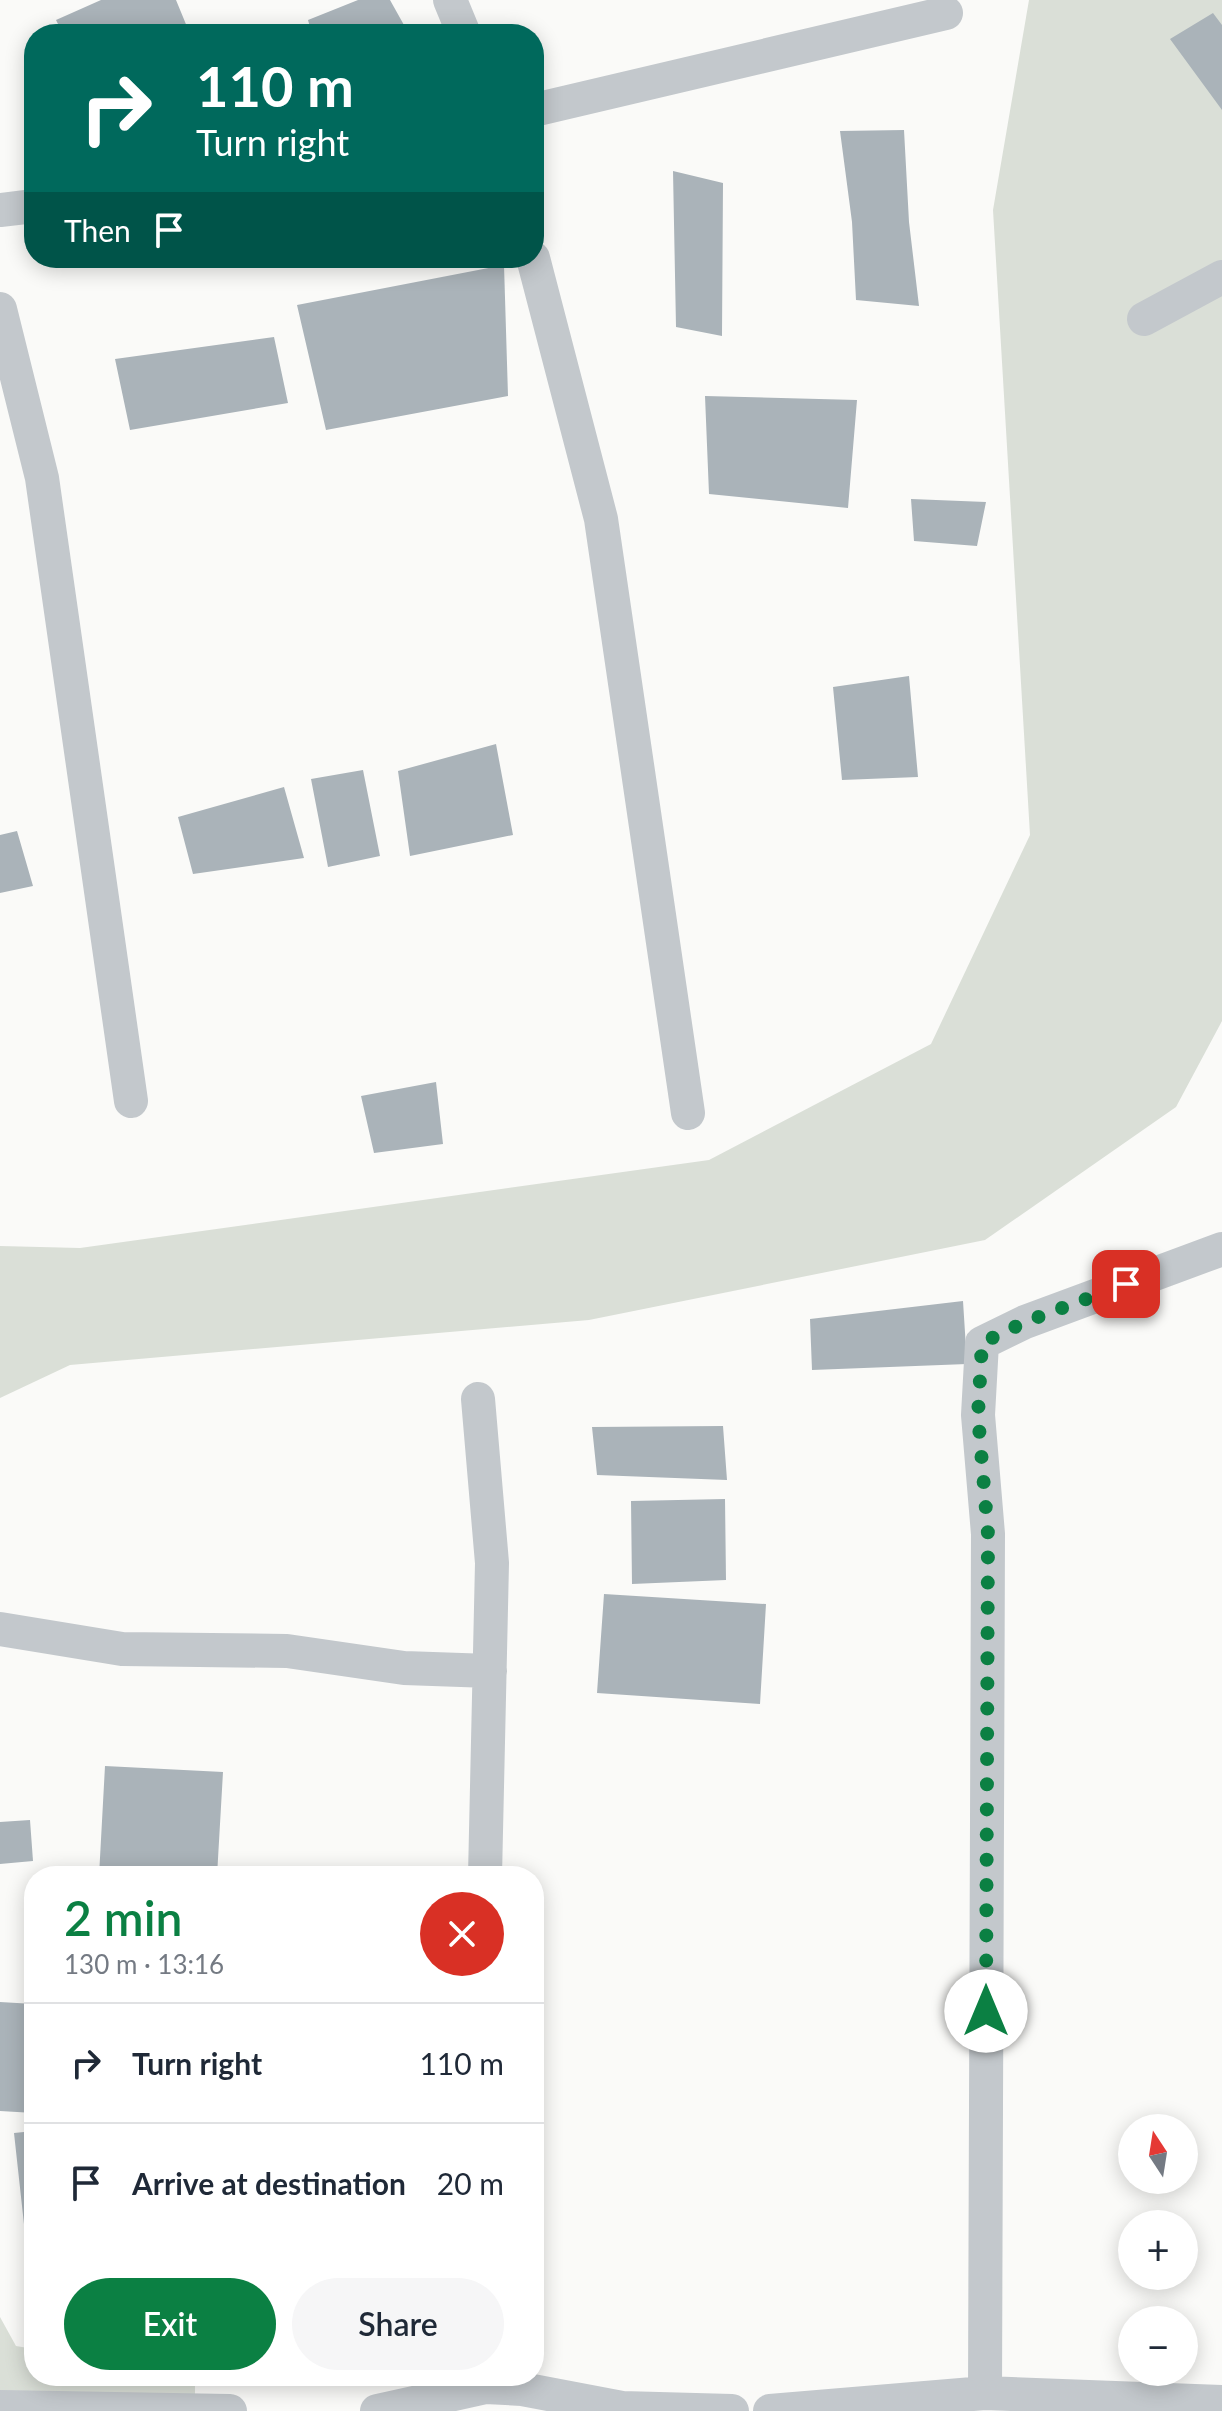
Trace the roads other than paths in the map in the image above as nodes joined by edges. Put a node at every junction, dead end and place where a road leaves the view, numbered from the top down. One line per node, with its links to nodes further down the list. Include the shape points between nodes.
1 (450, 0): 3 (street)
2 (946, 13): 4 (street)
3 (460, 24)
4 (544, 108)
5 (24, 207): 6 (street)
6 (0, 210)
7 (536, 268): 12 (street, via 601,519)
8 (1222, 277): 10 (street)
9 (0, 309): 11 (street, via 42,478)
10 (1144, 319)
11 (131, 1101)
12 (688, 1113)
13 (1222, 1249): 20 (street, via 982,1343 978,1415 988,1534)
14 (478, 1399): 16 (street, via 492,1563)
15 (1, 1629): 16 (street, via 122,1649 287,1651 404,1668)
16 (490, 1671): 17 (street)
17 (485, 1866)
18 (471, 2386): 24 (street)
19 (507, 2386): 25 (street, via 622,2408)
20 (985, 2393): 21 (street); 26 (street)
21 (1222, 2402)
22 (0, 2407): 23 (street)
23 (221, 2410)
24 (377, 2411)
25 (732, 2411)
26 (770, 2411)

